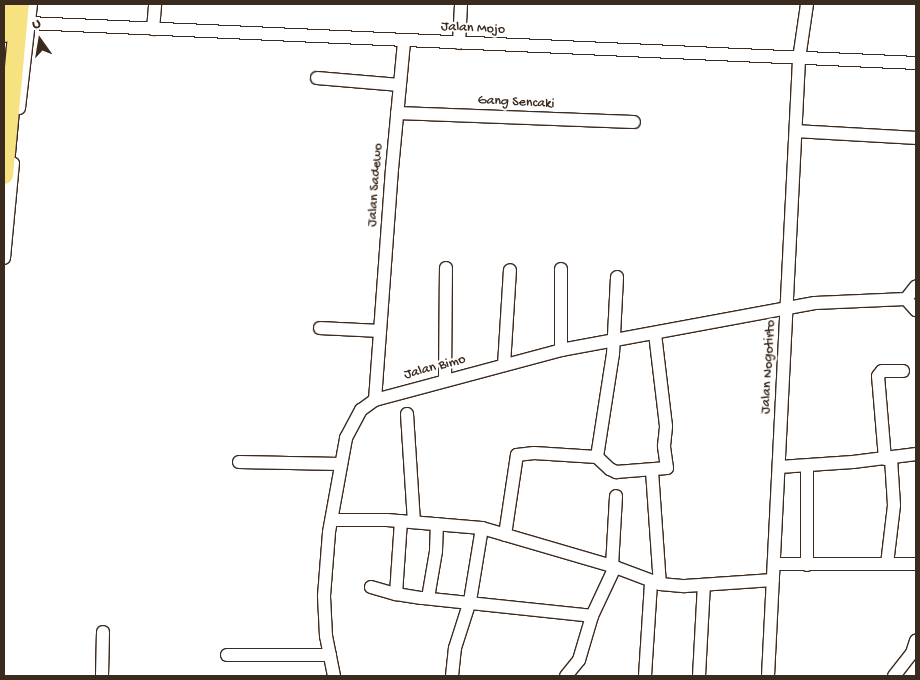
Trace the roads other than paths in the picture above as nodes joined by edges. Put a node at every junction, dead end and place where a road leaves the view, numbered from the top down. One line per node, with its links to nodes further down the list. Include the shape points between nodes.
1 (6, 4): 9 (highway)
2 (20, 4): 17 (highway)
3 (30, 4): 7 (street)
4 (156, 4): 8 (street)
5 (461, 4): 11 (street)
6 (807, 4): 12 (street, Jalan Nogotirto)
7 (29, 24): 8 (street, Jalan Mojo); 17 (street)
8 (153, 29): 10 (street, Jalan Mojo)
9 (4, 34)
10 (404, 41): 11 (street, Jalan Mojo); 15 (street, Jalan Sadewo)
11 (459, 43): 12 (street, Jalan Mojo)
12 (799, 59): 13 (street, Jalan Mojo); 19 (street, Jalan Nogotirto)
13 (916, 63)
14 (316, 78): 15 (street)
15 (400, 85): 16 (street, Jalan Sadewo)
16 (397, 113): 18 (street, Gang Sencaki); 32 (street, Jalan Sadewo)
17 (13, 121): 21 (highway); 22 (street)
18 (634, 122)
19 (796, 131): 20 (street); 29 (street, Jalan Nogotirto)
20 (916, 138)
21 (4, 175)
22 (4, 258)
23 (446, 268): 38 (street)
24 (561, 269): 35 (street)
25 (510, 270): 36 (street)
26 (617, 277): 34 (street)
27 (916, 286): 28 (street)
28 (906, 299): 29 (street, Jalan Bimo, via 815,303); 30 (street)
29 (787, 308): 33 (street, Jalan Bimo); 47 (street, Jalan Nogotirto)
30 (916, 310)
31 (320, 328): 32 (street)
32 (380, 331): 39 (street, Jalan Sadewo)
33 (655, 334): 34 (street, Jalan Bimo); 48 (street, via 666,426 667,468)
34 (614, 342): 35 (street, Jalan Bimo); 42 (street)
35 (561, 350): 36 (street, Jalan Bimo)
36 (504, 364): 38 (street, Jalan Bimo)
37 (903, 371): 43 (street, via 882,372 878,376)
38 (445, 380): 39 (street, Jalan Bimo)
39 (376, 400): 45 (street, Jalan Bimo, via 361,410 346,438)
40 (407, 414): 51 (street)
41 (916, 454): 43 (street)
42 (597, 457): 48 (street, via 616,472); 54 (street, via 517,455)
43 (888, 458): 46 (street); 56 (street, via 894,505)
44 (238, 462): 45 (street)
45 (340, 464): 50 (street, Jalan Bimo)
46 (807, 466): 47 (street); 58 (street)
47 (779, 467): 55 (street, Jalan Nogotirto)
48 (652, 471): 61 (street)
49 (616, 496): 59 (street)
50 (333, 520): 51 (street); 71 (street, Jalan Bimo, via 329,532 324,596)
51 (407, 522): 52 (street); 64 (street)
52 (437, 524): 53 (street); 65 (street)
53 (482, 528): 54 (street); 66 (street)
54 (505, 535): 59 (street)
55 (774, 564): 58 (street); 60 (street, Jalan Nogotirto)
56 (888, 564): 57 (street); 58 (street)
57 (916, 564)
58 (807, 565)
59 (613, 567): 61 (street); 67 (street)
60 (773, 580): 62 (street); 78 (street, Jalan Nogotirto)
61 (655, 583): 62 (street); 76 (street)
62 (704, 585): 77 (street)
63 (371, 587): 64 (street)
64 (396, 594): 65 (street)
65 (428, 598): 66 (street)
66 (470, 601): 67 (street); 74 (street, via 455,648)
67 (592, 616): 75 (street, via 579,660)
68 (103, 632): 72 (street)
69 (916, 641): 79 (street, via 912,653)
70 (228, 655): 71 (street)
71 (330, 655): 73 (street, Jalan Bimo)
72 (102, 676)
73 (334, 676)
74 (452, 676)
75 (566, 676)
76 (645, 676)
77 (699, 676)
78 (768, 676)
79 (894, 676)

